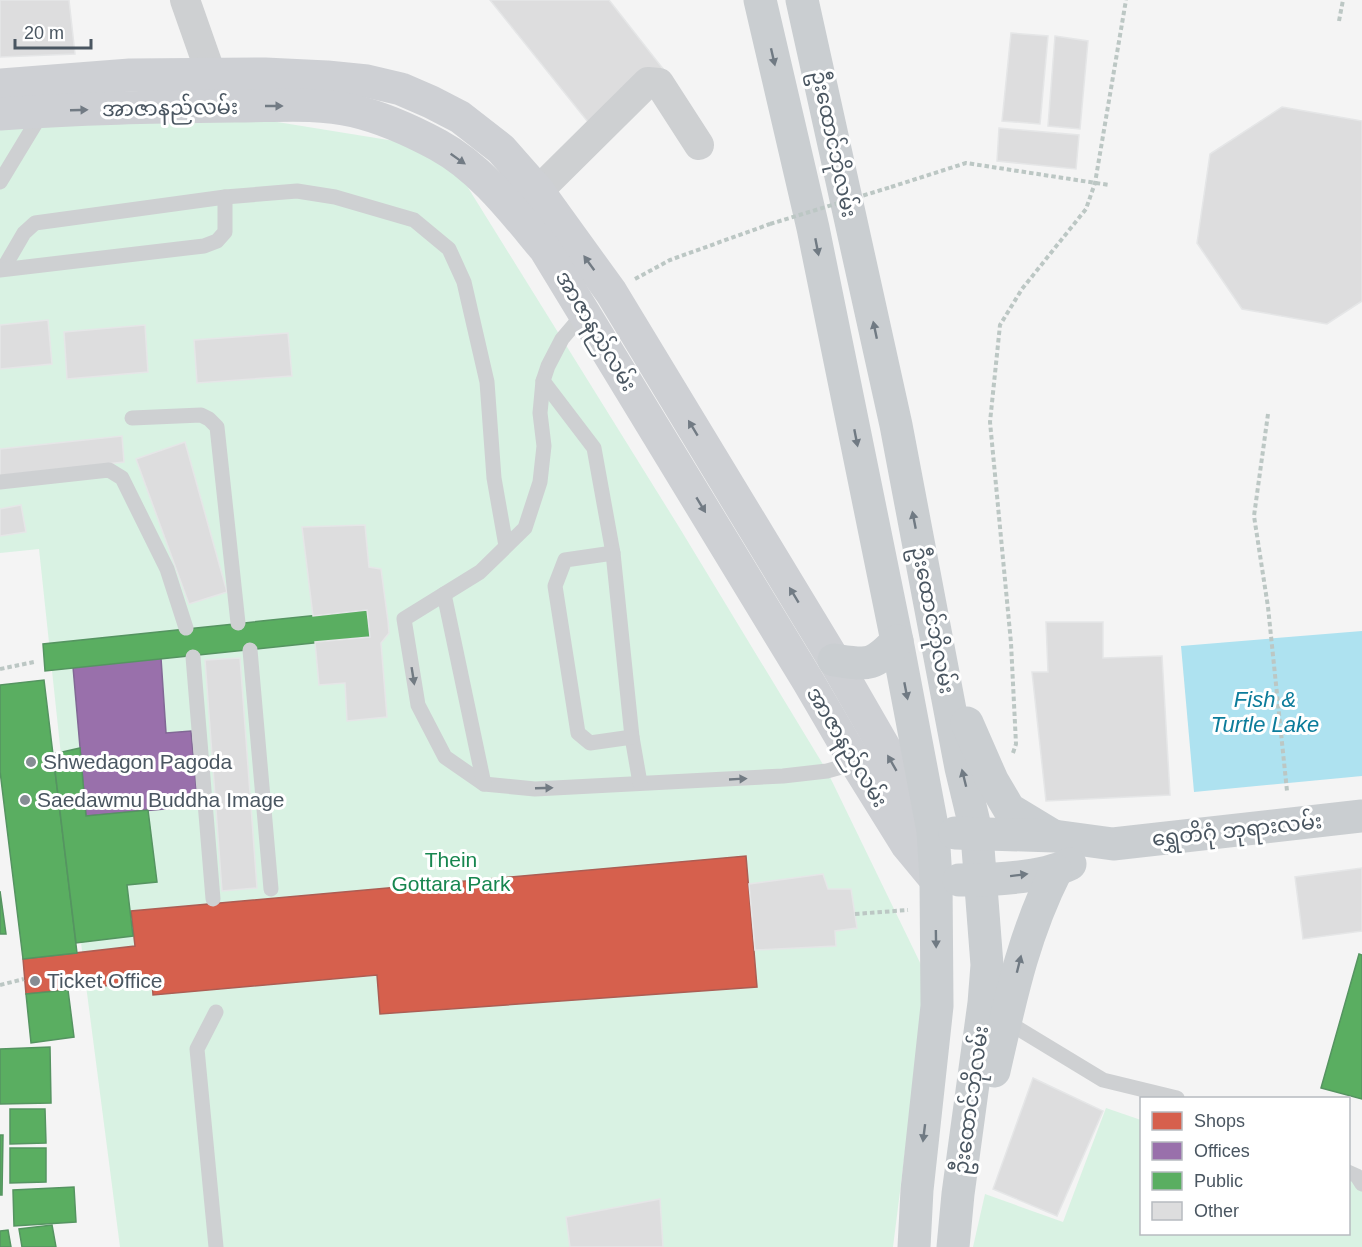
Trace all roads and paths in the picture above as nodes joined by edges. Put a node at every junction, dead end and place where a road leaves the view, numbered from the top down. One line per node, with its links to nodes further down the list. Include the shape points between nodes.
1 (185, 0): 7 (street)
2 (760, 0): 28 (main road, ဦးထောင်ဘိုလမ်း, one-way to 28, via 813,228)
3 (802, 0): 32 (main road, ဦးထောင်ဘိုလမ်း, one-way to 3, via 896,425)
4 (1126, 0): 13 (path)
5 (1343, 0): 6 (path)
6 (1339, 21)
7 (211, 74): 8 (main road, အာဇာနည်လမ်း, via 130,75); 15 (main road, အာဇာနည်လမ်း, via 327,77 401,89 460,117 501,149)
8 (0, 85)
9 (43, 111): 10 (main road, အာဇာနည်လမ်း); 12 (lane); 18 (main road, အာဇာနည်လမ်း, one-way to 18, via 307,106 352,111 393,123 440,146 472,169)
10 (0, 114)
11 (699, 145): 15 (street, via 659,83 648,82)
12 (0, 182)
13 (1095, 183): 14 (path); 18 (path, bridge, via 966,163 770,224 670,260); 37 (path, via 1086,209 1022,289 1000,325 990,422 1011,643 1016,744 1010,762)
14 (1109, 185)
15 (538, 191): 18 (main road, အာဇာနည်လမ်း, one-way to 15)
16 (225, 197): 17 (lane, via 35,223 24,233); 17 (lane, via 225,232 217,241 204,246); 23 (lane, via 297,191 335,198 414,220 449,249 464,282 487,382 494,478)
17 (2, 269)
18 (598, 302): 19 (lane, via 562,339); 31 (main road, အာဇာနည်လမ်း, one-way to 18); 36 (main road, အာဇာနည်လမ်း, one-way to 36)
19 (543, 381): 23 (lane, via 540,482 525,528); 24 (lane, via 594,447)
20 (1268, 414): 40 (path, via 1254,516 1268,607)
21 (132, 418): 26 (lane, via 201,415 217,427)
22 (0, 482): 27 (lane, via 109,470 122,478 167,569)
23 (506, 546): 25 (lane, via 480,572)
24 (613, 553): 35 (lane); 35 (lane, via 565,560 555,586 578,733 590,743)
25 (444, 594): 39 (lane); 39 (lane, one-way to 39, via 404,619 418,705 445,757)
26 (238, 623)
27 (186, 628)
28 (897, 641): 31 (main road, via 872,663); 42 (main road, ဦးထောင်ဘိုလမ်း, one-way to 42)
29 (250, 650): 49 (lane)
30 (193, 657): 50 (lane)
31 (834, 660): 42 (main road, အာဇာနည်လမ်း, one-way to 31)
32 (941, 660): 37 (main road); 43 (main road, ဦးထောင်ဘိုလမ်း, one-way to 32)
33 (34, 662): 34 (path)
34 (0, 669)
35 (632, 737): 38 (lane)
36 (856, 763): 38 (lane, one-way to 36, via 783,777); 47 (main road, အာဇာနည်လမ်း, via 907,845)
37 (992, 780): 44 (main road, via 1009,809)
38 (640, 783): 39 (lane, one-way to 38, via 535,789)
39 (484, 784)
40 (1287, 791)
41 (1362, 816): 45 (main road, ရွှေတိဂုံ ဘုရားလမ်း)
42 (933, 831): 43 (main road, ရွှေတိဂုံ ဘုရားလမ်း); 47 (main road, ဦးထောင်ဘိုလမ်း)
43 (978, 835): 44 (main road, ရွှေတိဂုံ ဘုရားလမ်း); 48 (main road, ဦးထောင်ဘိုလမ်း)
44 (1054, 836): 45 (main road, ရွှေတိဂုံ ဘုရားလမ်း)
45 (1113, 844): 46 (main road, ရွှေတိဂုံ ဘုရားလမ်း)
46 (1056, 871): 48 (main road, ရွှေတိဂုံ ဘုရားလမ်း, one-way to 46); 56 (main road, one-way to 46)
47 (936, 880): 48 (main road); 59 (main road, ဦးထောင်ဘိုလမ်း, one-way to 59, via 937,1006)
48 (982, 880): 56 (main road, ဦးထောင်ဘိုလမ်း, via 987,965)
49 (271, 889)
50 (213, 899)
51 (913, 910): 52 (path)
52 (855, 914)
53 (24, 979): 54 (path)
54 (0, 985)
55 (216, 1012): 58 (lane, via 197,1049)
56 (995, 1012): 57 (lane, via 1103,1080); 60 (main road, ဦးထောင်ဘိုလမ်း, via 958,1194); 61 (main road, via 990,1091)
57 (1173, 1097)
58 (216, 1247)
59 (914, 1247)
60 (953, 1247)
61 (960, 1247)

